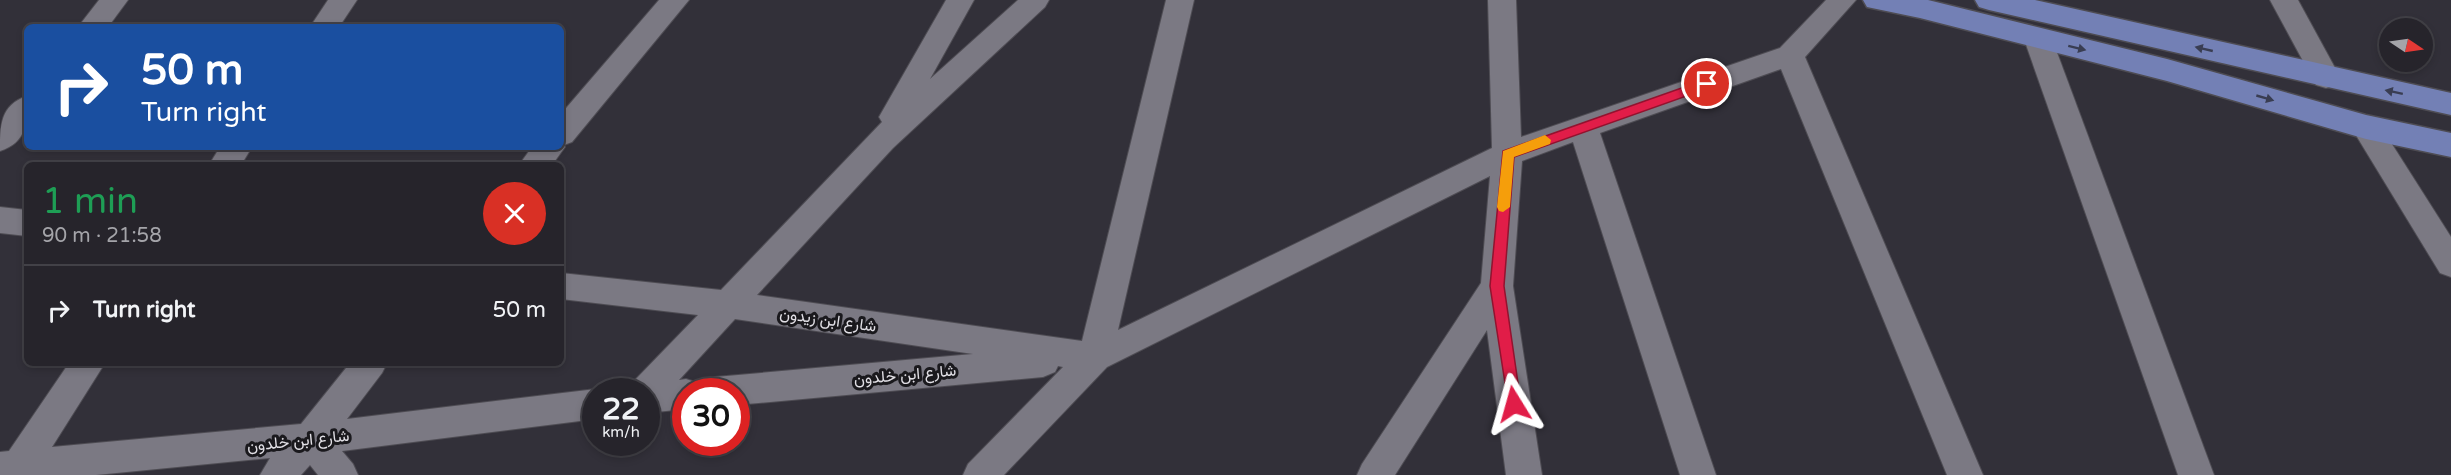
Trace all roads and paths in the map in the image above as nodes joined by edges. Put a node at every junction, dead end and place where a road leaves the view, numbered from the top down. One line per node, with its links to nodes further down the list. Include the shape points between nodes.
1 (114, 0): 13 (street)
2 (343, 0): 14 (street)
3 (675, 0): 22 (street)
4 (960, 0): 24 (street)
5 (1035, 0): 24 (street)
6 (1180, 0): 35 (street)
7 (1502, 0): 27 (street)
8 (1842, 0): 16 (street)
9 (1877, 0): 11 (main road)
10 (2284, 0): 17 (street)
11 (1928, 4): 12 (main road)
12 (1997, 7): 15 (main road); 17 (main road, one-way to 12)
13 (94, 24)
14 (326, 24)
15 (2038, 39): 21 (main road, one-way to 21, via 2167,70); 50 (street)
16 (1790, 55): 20 (street); 49 (street)
17 (2326, 77): 18 (main road, one-way to 17)
18 (2451, 104)
19 (24, 111): 23 (street)
20 (1583, 126): 27 (street); 48 (street)
21 (2366, 127): 25 (main road); 31 (street)
22 (564, 130)
23 (0, 140)
24 (882, 140): 34 (street)
25 (2451, 145)
26 (547, 150): 28 (street)
27 (1508, 154): 33 (street); 35 (street)
28 (537, 162)
29 (0, 220): 30 (street)
30 (24, 223)
31 (2451, 264)
32 (564, 286): 34 (street, شارع ابن زيدون)
33 (1497, 286): 46 (street); 47 (street)
34 (726, 304): 35 (street, شارع ابن زيدون); 38 (street)
35 (1095, 357): 39 (street, شارع ابن خلدون); 45 (street)
36 (86, 366): 42 (street)
37 (368, 366): 41 (street)
38 (659, 378)
39 (750, 389)
40 (582, 406): 41 (street, شارع ابن خلدون)
41 (310, 439): 42 (street, شارع ابن خلدون); 43 (street); 44 (street)
42 (10, 466)
43 (278, 475)
44 (340, 475)
45 (981, 475)
46 (1375, 475)
47 (1524, 475)
48 (1698, 475)
49 (1965, 475)
50 (2196, 475)

